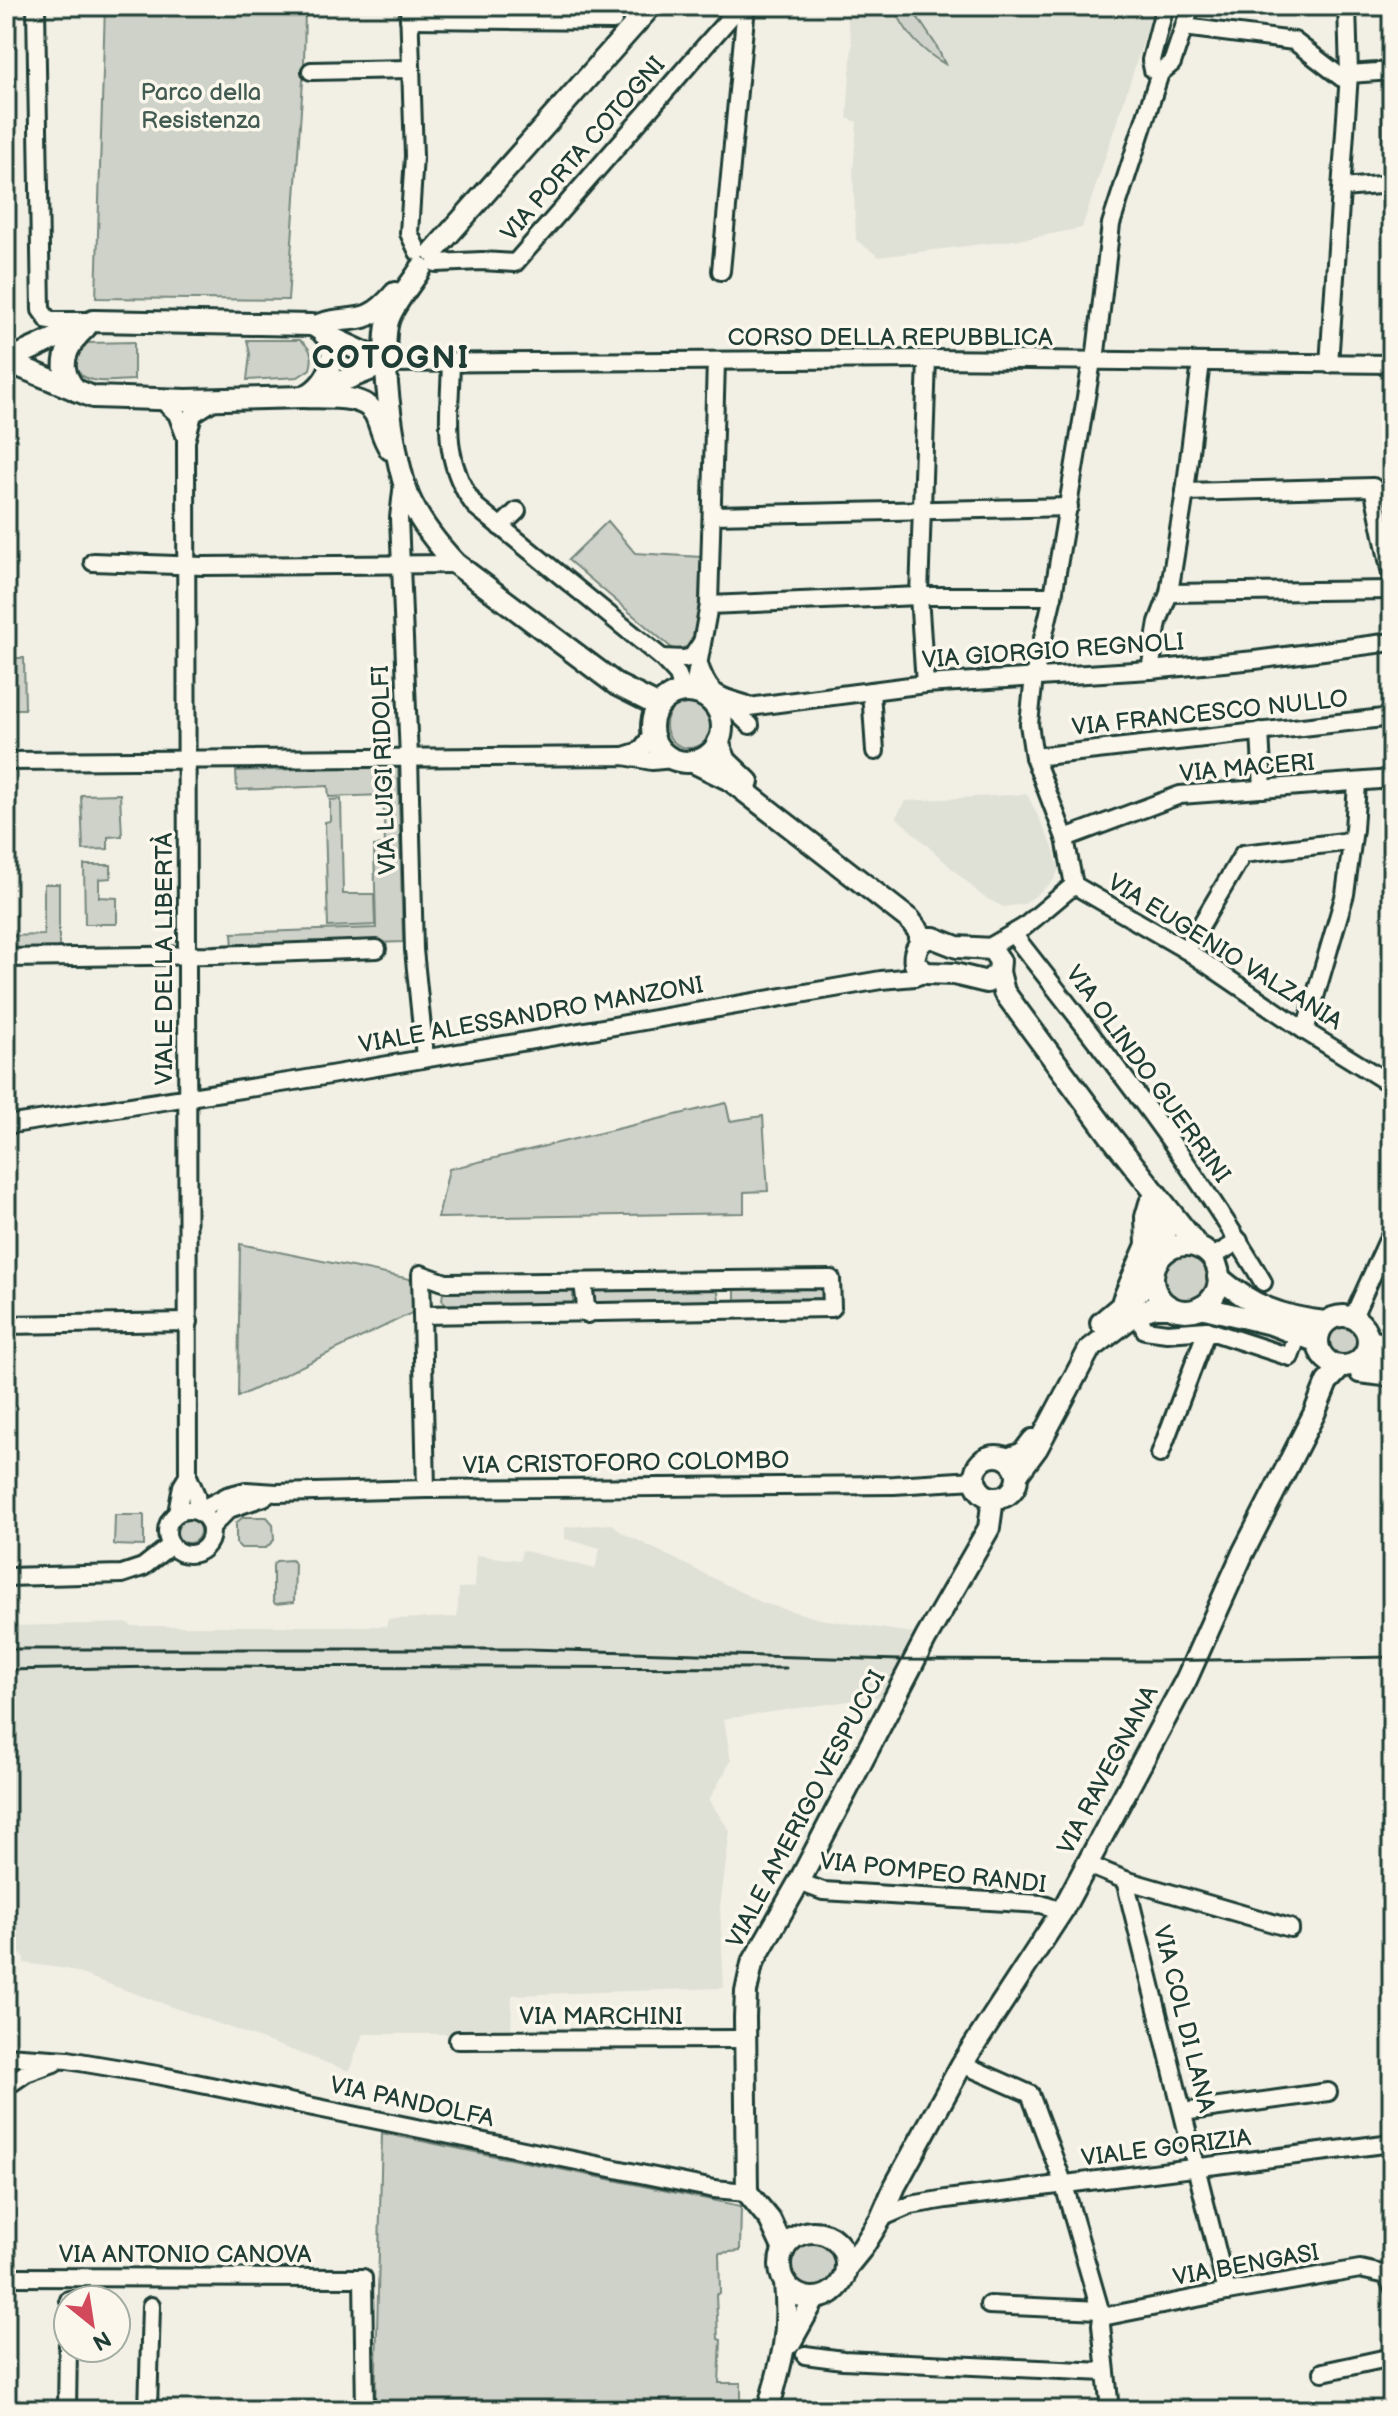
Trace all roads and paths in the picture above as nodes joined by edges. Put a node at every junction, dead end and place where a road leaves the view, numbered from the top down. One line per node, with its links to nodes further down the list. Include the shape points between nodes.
1 (36, 6): 19 (street, via 41,310 49,321)
2 (651, 6): 8 (main road)
3 (741, 6): 17 (street, VIA PORTA COTOGNI, via 515,263); 18 (street, via 745,17)
4 (1165, 6): 13 (street, via 1151,60 1153,70)
5 (1191, 6): 9 (street)
6 (1347, 6): 14 (street)
7 (409, 12): 8 (street); 10 (street)
8 (617, 21): 17 (main road)
9 (1184, 27): 13 (street, via 1172,63); 14 (street, via 1294,41 1342,78)
10 (410, 69): 11 (street); 17 (street, via 414,173 409,233)
11 (311, 71)
12 (1392, 71): 14 (street)
13 (1160, 73): 25 (street, via 1111,224)
14 (1349, 74): 16 (street)
15 (1392, 184): 16 (street)
16 (1342, 188): 28 (street)
17 (425, 259): 20 (main road, via 380,311 326,322); 27 (main road, via 391,313)
18 (721, 271)
19 (93, 321): 20 (main road); 22 (main road); 30 (main road, via 75,337 64,358 66,378)
20 (320, 330): 27 (main road); 31 (main road, via 332,356 331,367)
21 (927, 359): 24 (street, CORSO DELLA REPUBBLICA); 25 (street, CORSO DELLA REPUBBLICA); 39 (street)
22 (6, 361): 30 (main road)
23 (451, 361): 24 (street, CORSO DELLA REPUBBLICA); 27 (street, CORSO DELLA REPUBBLICA); 41 (street, via 452,466 475,506)
24 (716, 361): 40 (street)
25 (1094, 361): 26 (street, CORSO DELLA REPUBBLICA); 37 (street)
26 (1201, 362): 28 (street, CORSO DELLA REPUBBLICA); 36 (street)
27 (387, 363): 31 (main road); 35 (main road)
28 (1329, 364): 29 (street, CORSO DELLA REPUBBLICA)
29 (1392, 364)
30 (80, 393): 32 (main road)
31 (309, 394): 33 (main road); 35 (main road, via 366,404)
32 (162, 400): 33 (main road); 34 (street, VIALE DELLA LIBERTÀ, via 177,414)
33 (217, 400): 34 (street, VIALE DELLA LIBERTÀ, via 193,414)
34 (186, 441): 45 (street, VIALE DELLA LIBERTÀ)
35 (401, 472): 43 (street, VIA LUIGI RIDOLFI); 44 (main road, via 411,502)
36 (1185, 492): 46 (street, via 1373,487); 48 (street)
37 (1069, 507): 39 (street); 50 (street)
38 (517, 511): 41 (street)
39 (923, 511): 40 (street); 49 (street)
40 (713, 515): 51 (street)
41 (500, 527): 54 (street)
42 (93, 562): 45 (street)
43 (401, 564): 44 (street); 45 (street); 74 (street, VIA LUIGI RIDOLFI)
44 (456, 564): 59 (main road)
45 (187, 566): 73 (street, VIALE DELLA LIBERTÀ)
46 (1392, 579)
47 (1392, 590): 48 (street)
48 (1169, 593): 56 (street)
49 (919, 596): 50 (street); 51 (street); 58 (street)
50 (1053, 596): 57 (street)
51 (709, 605): 52 (street)
52 (702, 642): 54 (street, via 692,657); 55 (street)
53 (1392, 642): 56 (street, VIA GIORGIO REGNOLI)
54 (662, 658): 61 (street)
55 (698, 661): 61 (street); 63 (street, via 712,692)
56 (1150, 670): 57 (street, VIA GIORGIO REGNOLI)
57 (1034, 676): 58 (street, VIA GIORGIO REGNOLI); 72 (street, via 1029,724)
58 (925, 684): 60 (street, VIA GIORGIO REGNOLI)
59 (617, 685): 62 (main road); 67 (main road, via 644,713)
60 (871, 691): 63 (street, VIA GIORGIO REGNOLI); 70 (street)
61 (688, 692): 62 (main road); 64 (main road)
62 (659, 706): 67 (main road)
63 (754, 706): 64 (street, VIA GIORGIO REGNOLI)
64 (726, 710): 66 (street); 69 (main road)
65 (1392, 717): 68 (street, VIA FRANCESCO NULLO)
66 (750, 725)
67 (653, 731): 71 (street, via 640,751); 75 (main road, via 660,749)
68 (1260, 731): 72 (street, VIA FRANCESCO NULLO); 79 (street)
69 (718, 742): 75 (main road, via 706,756); 84 (main road, via 737,773 915,913)
70 (875, 751)
71 (624, 756): 74 (street); 75 (street)
72 (1034, 757): 80 (street)
73 (187, 758): 74 (street); 76 (street); 87 (street, VIALE DELLA LIBERTÀ)
74 (409, 758): 92 (street, VIA LUIGI RIDOLFI, via 414,950)
75 (682, 760): 84 (main road, via 730,780 910,920)
76 (6, 761)
77 (1392, 779): 78 (street, VIA MACERI)
78 (1357, 783): 79 (street, VIA MACERI); 81 (street)
79 (1263, 789): 80 (street, VIA MACERI, via 1180,795)
80 (1065, 838): 82 (street)
81 (1352, 841): 86 (street, via 1243,854); 91 (street, via 1345,894)
82 (1074, 885): 83 (street); 86 (street, VIA EUGENIO VALZANIA)
83 (1020, 932): 89 (street); 98 (street, VIA OLINDO GUERRINI)
84 (927, 940): 89 (main road, via 957,947); 90 (main road, via 914,957)
85 (377, 949): 87 (street)
86 (1186, 950): 91 (street, VIA EUGENIO VALZANIA)
87 (188, 954): 88 (street); 94 (street, VIALE DELLA LIBERTÀ)
88 (6, 958)
89 (994, 966): 90 (main road, via 954,974); 96 (main road, via 1032,1039); 99 (main road, via 1004,992)
90 (920, 969): 92 (street, VIALE ALESSANDRO MANZONI, via 881,980)
91 (1305, 1031): 93 (street, VIA EUGENIO VALZANIA)
92 (425, 1057): 94 (street, VIALE ALESSANDRO MANZONI)
93 (1392, 1085)
94 (188, 1096): 95 (street, VIALE ALESSANDRO MANZONI); 111 (street, VIALE DELLA LIBERTÀ)
95 (6, 1125)
96 (1150, 1203): 100 (main road, via 1166,1230 1167,1244); 106 (main road, via 1147,1245)
97 (1392, 1231): 110 (street)
98 (1239, 1241): 99 (street); 102 (street, VIA OLINDO GUERRINI)
99 (1209, 1261): 100 (main road, via 1191,1246 1175,1247); 105 (main road, via 1215,1291); 114 (main road, via 1242,1297)
100 (1155, 1271): 104 (main road, via 1160,1298); 106 (main road)
101 (729, 1281): 103 (street); 107 (street); 107 (street, via 831,1279 832,1289 832,1308)
102 (1263, 1282)
103 (583, 1283): 108 (street); 109 (street, via 446,1283 421,1274)
104 (1171, 1307): 105 (main road); 106 (main road)
105 (1201, 1307): 114 (main road)
106 (1128, 1310): 113 (street, via 1145,1330); 120 (main road, via 1104,1319 1084,1342 1031,1444)
107 (730, 1311): 108 (street)
108 (587, 1314): 109 (street)
109 (422, 1315): 123 (street)
110 (1353, 1317): 114 (main road, via 1339,1316); 116 (main road, via 1365,1327)
111 (189, 1322): 112 (street); 121 (street, VIALE DELLA LIBERTÀ)
112 (6, 1325)
113 (1207, 1330): 114 (street, via 1290,1357); 119 (street)
114 (1314, 1333): 116 (main road, via 1323,1356 1334,1364)
115 (1392, 1345): 116 (main road)
116 (1358, 1360): 117 (main road); 118 (street); 132 (main road, VIA RAVEGNANA, via 1327,1382 1186,1680)
117 (1392, 1363)
118 (1392, 1378)
119 (1160, 1454)
120 (1012, 1467): 122 (main road, via 994,1456 982,1461); 126 (main road, via 1015,1485 1009,1494)
121 (188, 1476): 124 (street, via 205,1490); 127 (street, VIALE DELLA LIBERTÀ); 128 (street, VIALE DELLA LIBERTÀ)
122 (975, 1480): 123 (street, VIA CRISTOFORO COLOMBO); 126 (main road, via 981,1492)
123 (426, 1489): 125 (street, VIA CRISTOFORO COLOMBO)
124 (246, 1491): 125 (street); 127 (street)
125 (277, 1493): 129 (street, via 229,1509)
126 (993, 1498): 134 (main road, VIALE AMERIGO VESPUCCI, via 989,1528 898,1689)
127 (198, 1511): 128 (street); 129 (street)
128 (177, 1513): 130 (street, via 168,1525)
129 (211, 1527): 130 (street, via 209,1543 199,1552 184,1554)
130 (171, 1545): 131 (street, via 143,1567 119,1574)
131 (6, 1577)
132 (1086, 1864): 133 (street); 135 (main road, VIA RAVEGNANA)
133 (1125, 1880): 136 (street); 144 (street, VIA COL DI LANA)
134 (799, 1882): 135 (street, VIA POMPEO RANDI, via 823,1891 1041,1904); 137 (main road, VIALE AMERIGO VESPUCCI, via 752,1964)
135 (1062, 1911): 141 (main road, VIA RAVEGNANA)
136 (1290, 1928)
137 (745, 2039): 138 (street, VIA MARCHINI); 149 (main road, VIALE AMERIGO VESPUCCI)
138 (458, 2040)
139 (6, 2058): 140 (street, VIA PANDOLFA); 142 (street, VIA PANDOLFA, via 14,2071)
140 (68, 2060): 142 (street, VIA PANDOLFA, via 44,2066); 149 (street, VIA PANDOLFA)
141 (962, 2064): 147 (street, via 1030,2094); 148 (main road, VIA RAVEGNANA)
142 (8, 2086)
143 (1328, 2092): 144 (street)
144 (1183, 2112): 146 (street, VIA COL DI LANA)
145 (1392, 2143): 146 (street, VIALE GORIZIA)
146 (1196, 2169): 147 (street, VIALE GORIZIA); 158 (street, VIA COL DI LANA)
147 (1064, 2185): 150 (street, VIALE GORIZIA); 162 (street)
148 (895, 2186): 150 (street, VIALE GORIZIA); 151 (main road, VIA RAVEGNANA); 152 (main road, VIA RAVEGNANA, via 863,2225)
149 (747, 2192): 153 (main road, via 770,2220)
150 (946, 2199): 151 (street, VIALE GORIZIA, via 911,2205)
151 (881, 2218): 154 (main road, VIA RAVEGNANA)
152 (836, 2242): 153 (main road, via 806,2233); 154 (main road)
153 (784, 2250): 157 (main road, via 780,2268)
154 (846, 2268): 159 (main road, via 836,2288)
155 (1390, 2275): 158 (street, VIA BENGASI, via 1360,2269)
156 (6, 2277): 173 (street, VIA ANTONIO CANOVA, via 363,2278)
157 (785, 2283): 159 (main road, via 798,2294); 163 (main road)
158 (1227, 2292): 162 (street, VIA BENGASI)
159 (815, 2298): 163 (main road)
160 (989, 2305): 162 (street, VIA BENGASI)
161 (151, 2306): 172 (street)
162 (1101, 2314): 167 (street)
163 (795, 2353): 167 (street, via 843,2360); 169 (main road)
164 (1392, 2357): 168 (street)
165 (68, 2364): 170 (street)
166 (76, 2364): 171 (street)
167 (1105, 2372): 174 (street)
168 (1323, 2372)
169 (771, 2407)
170 (67, 2410)
171 (75, 2410)
172 (148, 2410)
173 (365, 2410)
174 (1110, 2410)

